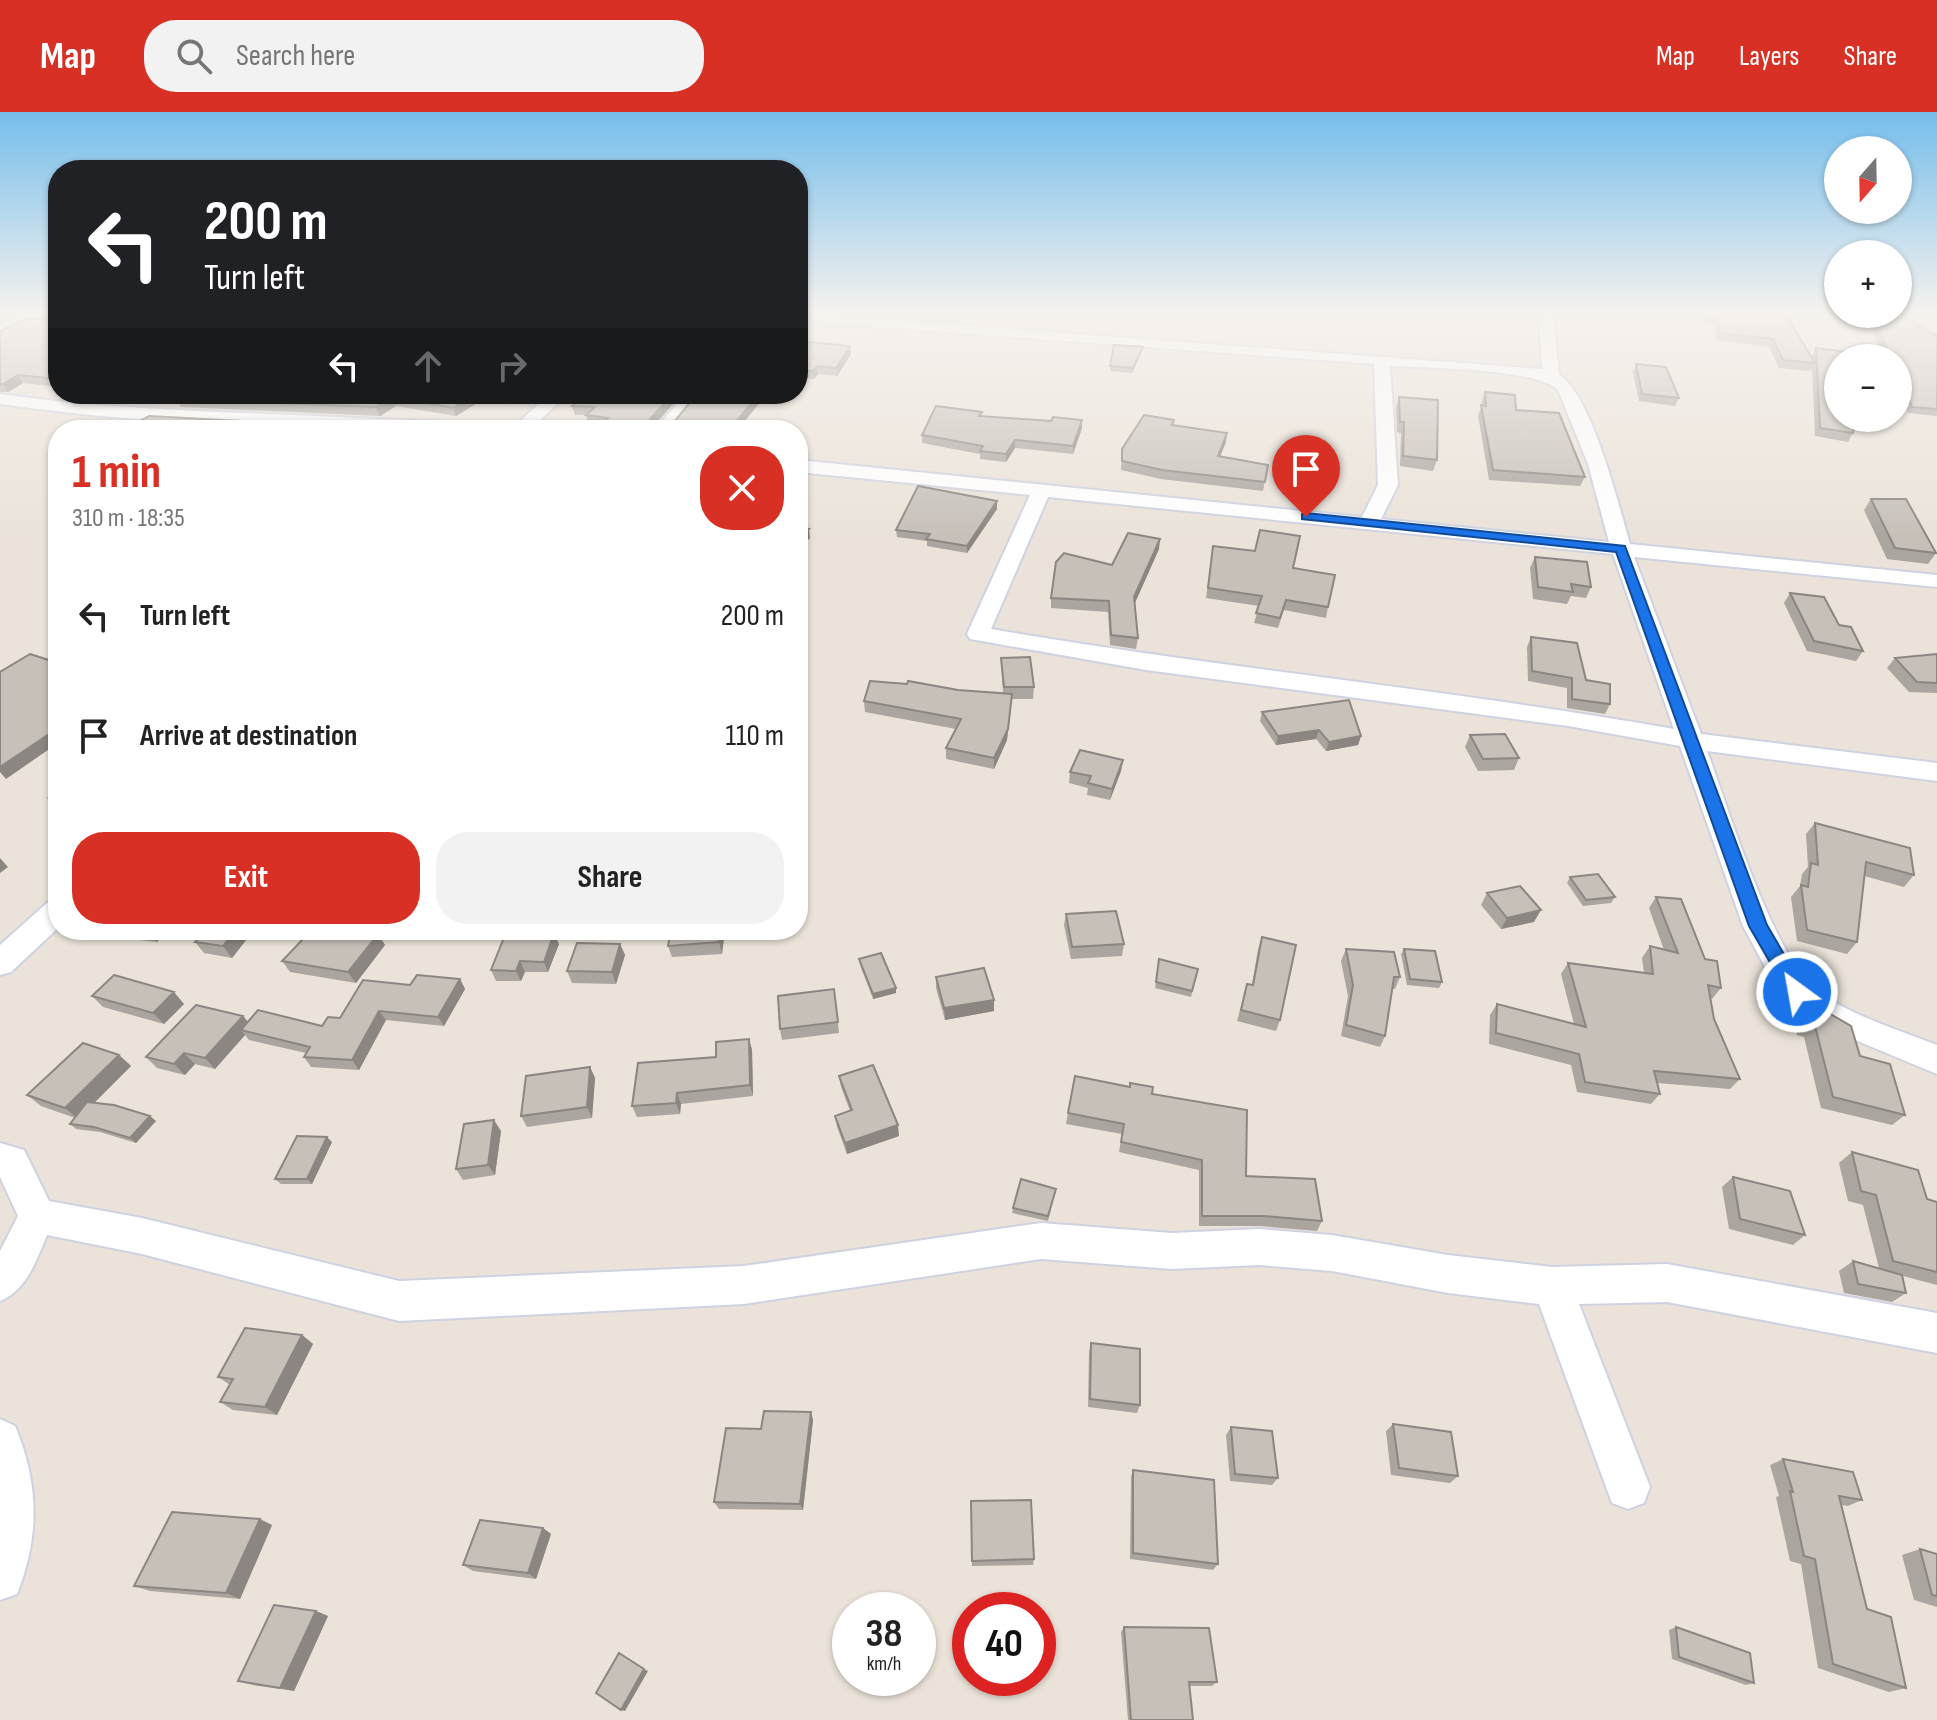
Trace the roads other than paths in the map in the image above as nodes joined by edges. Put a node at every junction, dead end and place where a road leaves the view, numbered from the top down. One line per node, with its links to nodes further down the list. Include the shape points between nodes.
1 (1383, 388): 11 (street, via 1388,485)
2 (1566, 388): 12 (street, via 1597,464)
3 (0, 399): 6 (street)
4 (548, 404): 7 (street)
5 (686, 404): 8 (street)
6 (153, 420)
7 (531, 420)
8 (672, 420)
9 (808, 467): 10 (street)
10 (1042, 489): 11 (street); 14 (street, via 978,634 1146,663)
11 (1369, 523): 12 (street)
12 (1621, 549): 13 (street); 14 (street)
13 (1937, 581)
14 (1690, 738): 15 (street); 18 (street, via 1758,926 1797,992 1839,1019)
15 (1937, 772)
16 (48, 920): 17 (street)
17 (0, 963)
18 (1937, 1060)
19 (0, 1159): 20 (street, via 11,1162)
20 (37, 1216): 21 (street); 22 (street, via 142,1236 399,1301 744,1285 1041,1241 1172,1251 1259,1247 1332,1253)
21 (0, 1282)
22 (1552, 1286): 23 (street, via 1667,1283); 25 (street)
23 (1937, 1333)
24 (0, 1441): 26 (street, via 15,1519)
25 (1628, 1487)
26 (0, 1577)

